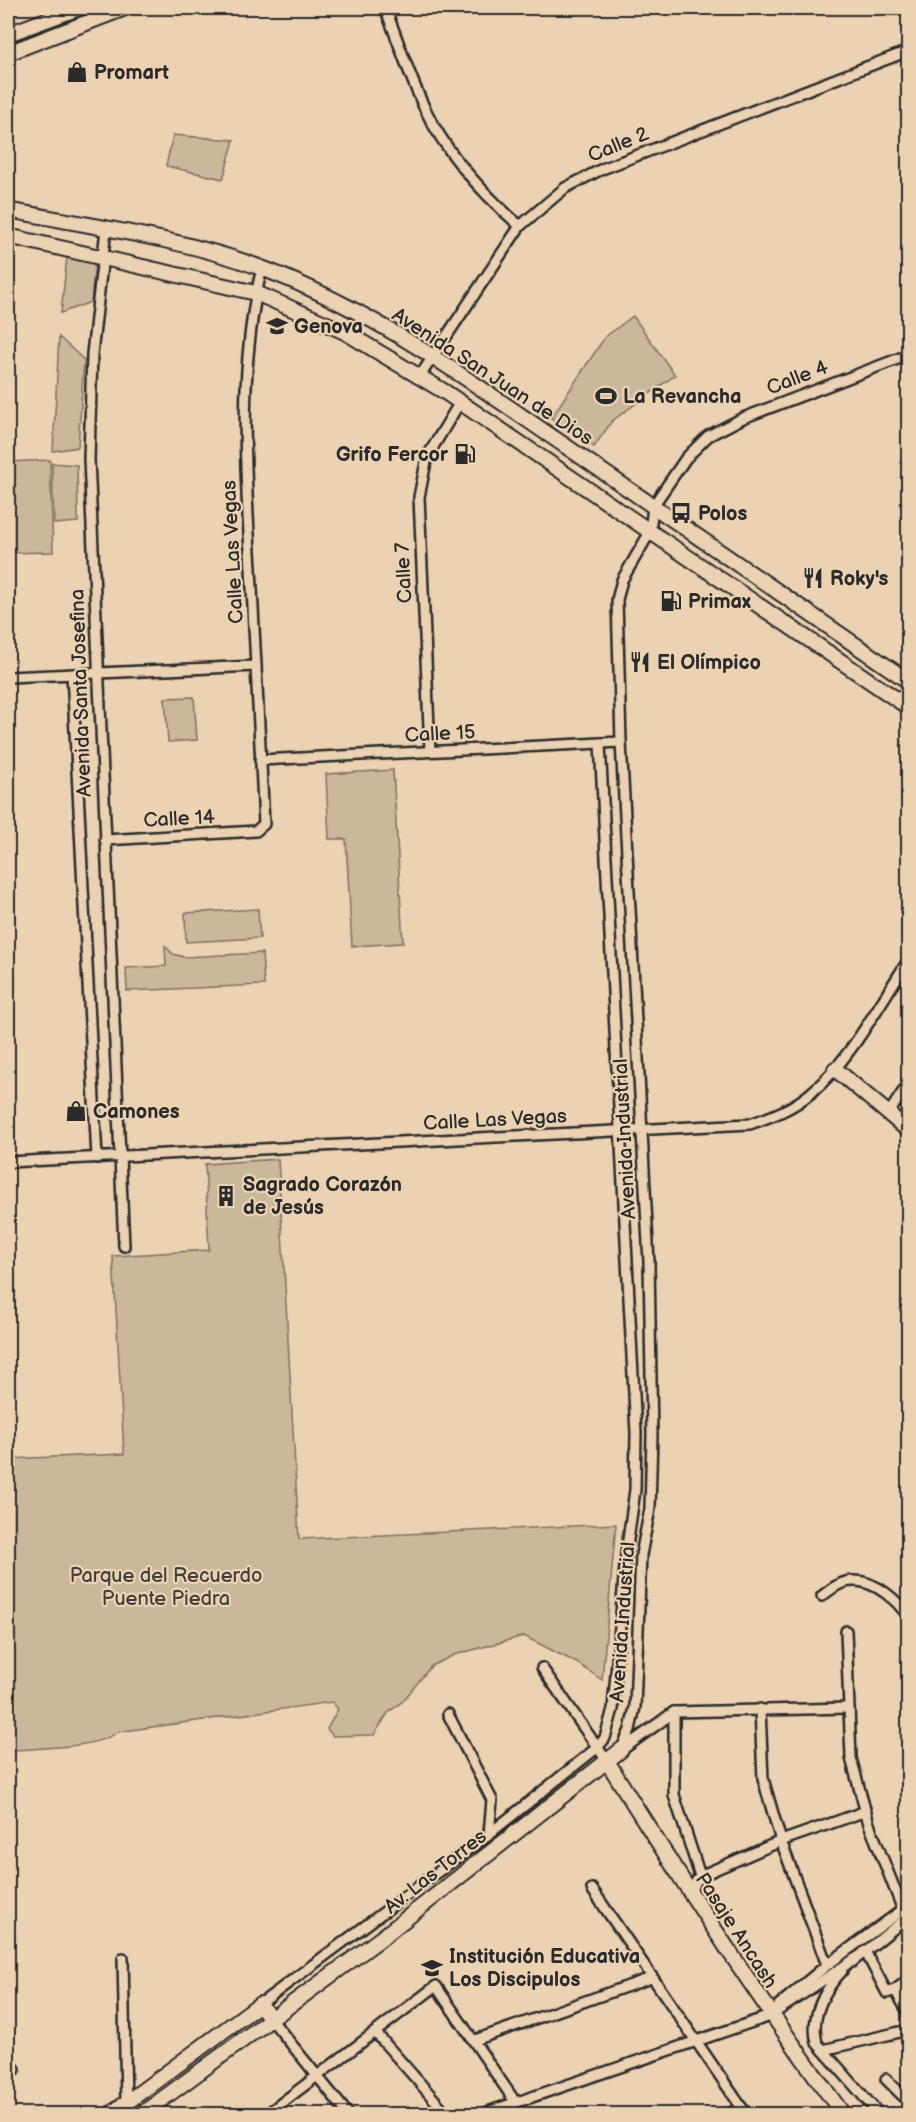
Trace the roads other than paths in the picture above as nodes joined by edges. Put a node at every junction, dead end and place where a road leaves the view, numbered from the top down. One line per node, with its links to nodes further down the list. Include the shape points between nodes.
1 (79, 8): 4 (main road)
2 (125, 8): 6 (main road)
3 (385, 8): 8 (street, via 424,107 441,137 466,173)
4 (8, 34)
5 (909, 51): 8 (street, Calle 2, via 602,169 565,188)
6 (8, 52)
7 (8, 210): 9 (main road, Avenida San Juan de Dios)
8 (520, 225): 15 (street, Calle 2)
9 (106, 229): 11 (street, Avenida Santa Josefina); 12 (main road, Avenida San Juan de Dios)
10 (8, 236): 11 (main road, Avenida San Juan de Dios)
11 (102, 256): 13 (main road, Avenida San Juan de Dios); 23 (street, Avenida Santa Josefina, via 92,354 89,459)
12 (262, 268): 13 (street, Calle Las Vegas); 15 (main road, Avenida San Juan de Dios, via 365,315)
13 (256, 293): 17 (main road, Avenida San Juan de Dios, via 345,332); 22 (street, Calle Las Vegas, via 246,374 247,501)
14 (909, 354): 20 (street, Calle 4, via 725,426 692,452)
15 (433, 356): 16 (main road, Avenida San Juan de Dios); 17 (street, Calle 2)
16 (458, 372): 18 (main road); 20 (main road, Avenida San Juan de Dios)
17 (420, 376): 18 (main road, Avenida San Juan de Dios)
18 (445, 392): 19 (main road, Avenida San Juan de Dios)
19 (460, 402): 21 (main road, Avenida San Juan de Dios); 30 (street, Calle 7, via 427,457 419,497)
20 (653, 506): 21 (street, Calle 4); 26 (main road, Avenida San Juan de Dios)
21 (650, 532): 27 (main road, Avenida San Juan de Dios); 28 (street, Avenida Industrial, via 622,580 617,600)
22 (256, 666): 23 (street); 31 (street, Calle Las Vegas)
23 (96, 673): 24 (street); 33 (street, Avenida Santa Josefina)
24 (72, 674): 25 (street); 42 (street, Avenida Santa Josefina)
25 (8, 677)
26 (909, 681)
27 (909, 707)
28 (621, 742): 29 (street, Calle 15); 38 (street, Avenida Industrial)
29 (600, 743): 30 (street, Calle 15); 40 (street)
30 (430, 751): 31 (street, Calle 15)
31 (260, 760): 32 (street, Calle Las Vegas, via 264,824)
32 (256, 831): 33 (street, Calle 14)
33 (105, 840): 41 (street, Avenida Santa Josefina)
34 (909, 961): 35 (street, Calle Las Vegas)
35 (835, 1069): 37 (main road); 38 (street, Calle Las Vegas, via 793,1106 750,1124)
36 (909, 1084): 37 (street)
37 (889, 1113): 39 (main road)
38 (640, 1130): 40 (street, Calle Las Vegas); 54 (street, Avenida Industrial, via 649,1262 652,1446 650,1509 641,1555 635,1707)
39 (909, 1130)
40 (622, 1131): 41 (street, Calle Las Vegas); 53 (street, via 636,1433 635,1490 613,1709 605,1738)
41 (120, 1156): 42 (street, Calle Las Vegas); 44 (street, Avenida Santa Josefina)
42 (97, 1158): 43 (street, Calle Las Vegas)
43 (8, 1162)
44 (124, 1246)
45 (822, 1596): 46 (street, via 844,1582 856,1580 887,1594)
46 (909, 1617)
47 (846, 1630): 49 (street)
48 (542, 1668): 53 (street)
49 (848, 1708): 50 (street); 56 (street, via 851,1758)
50 (760, 1710): 51 (street); 58 (street, via 762,1774)
51 (674, 1712): 54 (street); 59 (street, via 674,1795)
52 (448, 1714): 57 (street, via 492,1800)
53 (598, 1747): 55 (street); 57 (street, Av. Las Torres)
54 (621, 1750): 55 (main road, Av. Las Torres)
55 (607, 1761): 61 (main road, Pasaje Ancash); 73 (main road, Av. Las Torres)
56 (866, 1811): 58 (street); 62 (street)
57 (489, 1834): 70 (street, Av. Las Torres)
58 (781, 1840): 59 (street); 66 (street)
59 (700, 1876): 61 (street)
60 (592, 1889): 67 (street)
61 (688, 1893): 72 (main road, Pasaje Ancash)
62 (907, 1911): 63 (street); 66 (street)
63 (865, 1951): 65 (street); 69 (street, via 887,1993)
64 (123, 1958): 83 (street)
65 (856, 1958): 72 (street); 78 (street, via 829,1989 815,2018 813,2030)
66 (827, 1965): 72 (street)
67 (651, 1978): 76 (street); 77 (street)
68 (909, 1980): 69 (street)
69 (895, 1990): 71 (street)
70 (260, 2004): 73 (main road); 83 (main road, Av. Las Torres)
71 (909, 2012)
72 (770, 2016): 77 (street); 92 (main road, Pasaje Ancash)
73 (271, 2019): 79 (street); 86 (main road, Av. Las Torres)
74 (909, 2030): 78 (street)
75 (375, 2032): 76 (street, via 436,1986); 79 (street); 89 (street)
76 (475, 2040): 82 (street)
77 (696, 2043): 82 (street); 84 (street)
78 (823, 2050): 93 (street)
79 (318, 2077): 87 (street); 88 (street)
80 (886, 2079): 81 (street)
81 (909, 2101)
82 (516, 2103): 90 (street)
83 (127, 2108): 85 (main road, Av. Las Torres)
84 (745, 2112): 91 (street)
85 (111, 2115)
86 (142, 2115)
87 (267, 2115)
88 (348, 2115)
89 (447, 2115)
90 (482, 2115)
91 (727, 2115)
92 (843, 2115)
93 (879, 2115)

